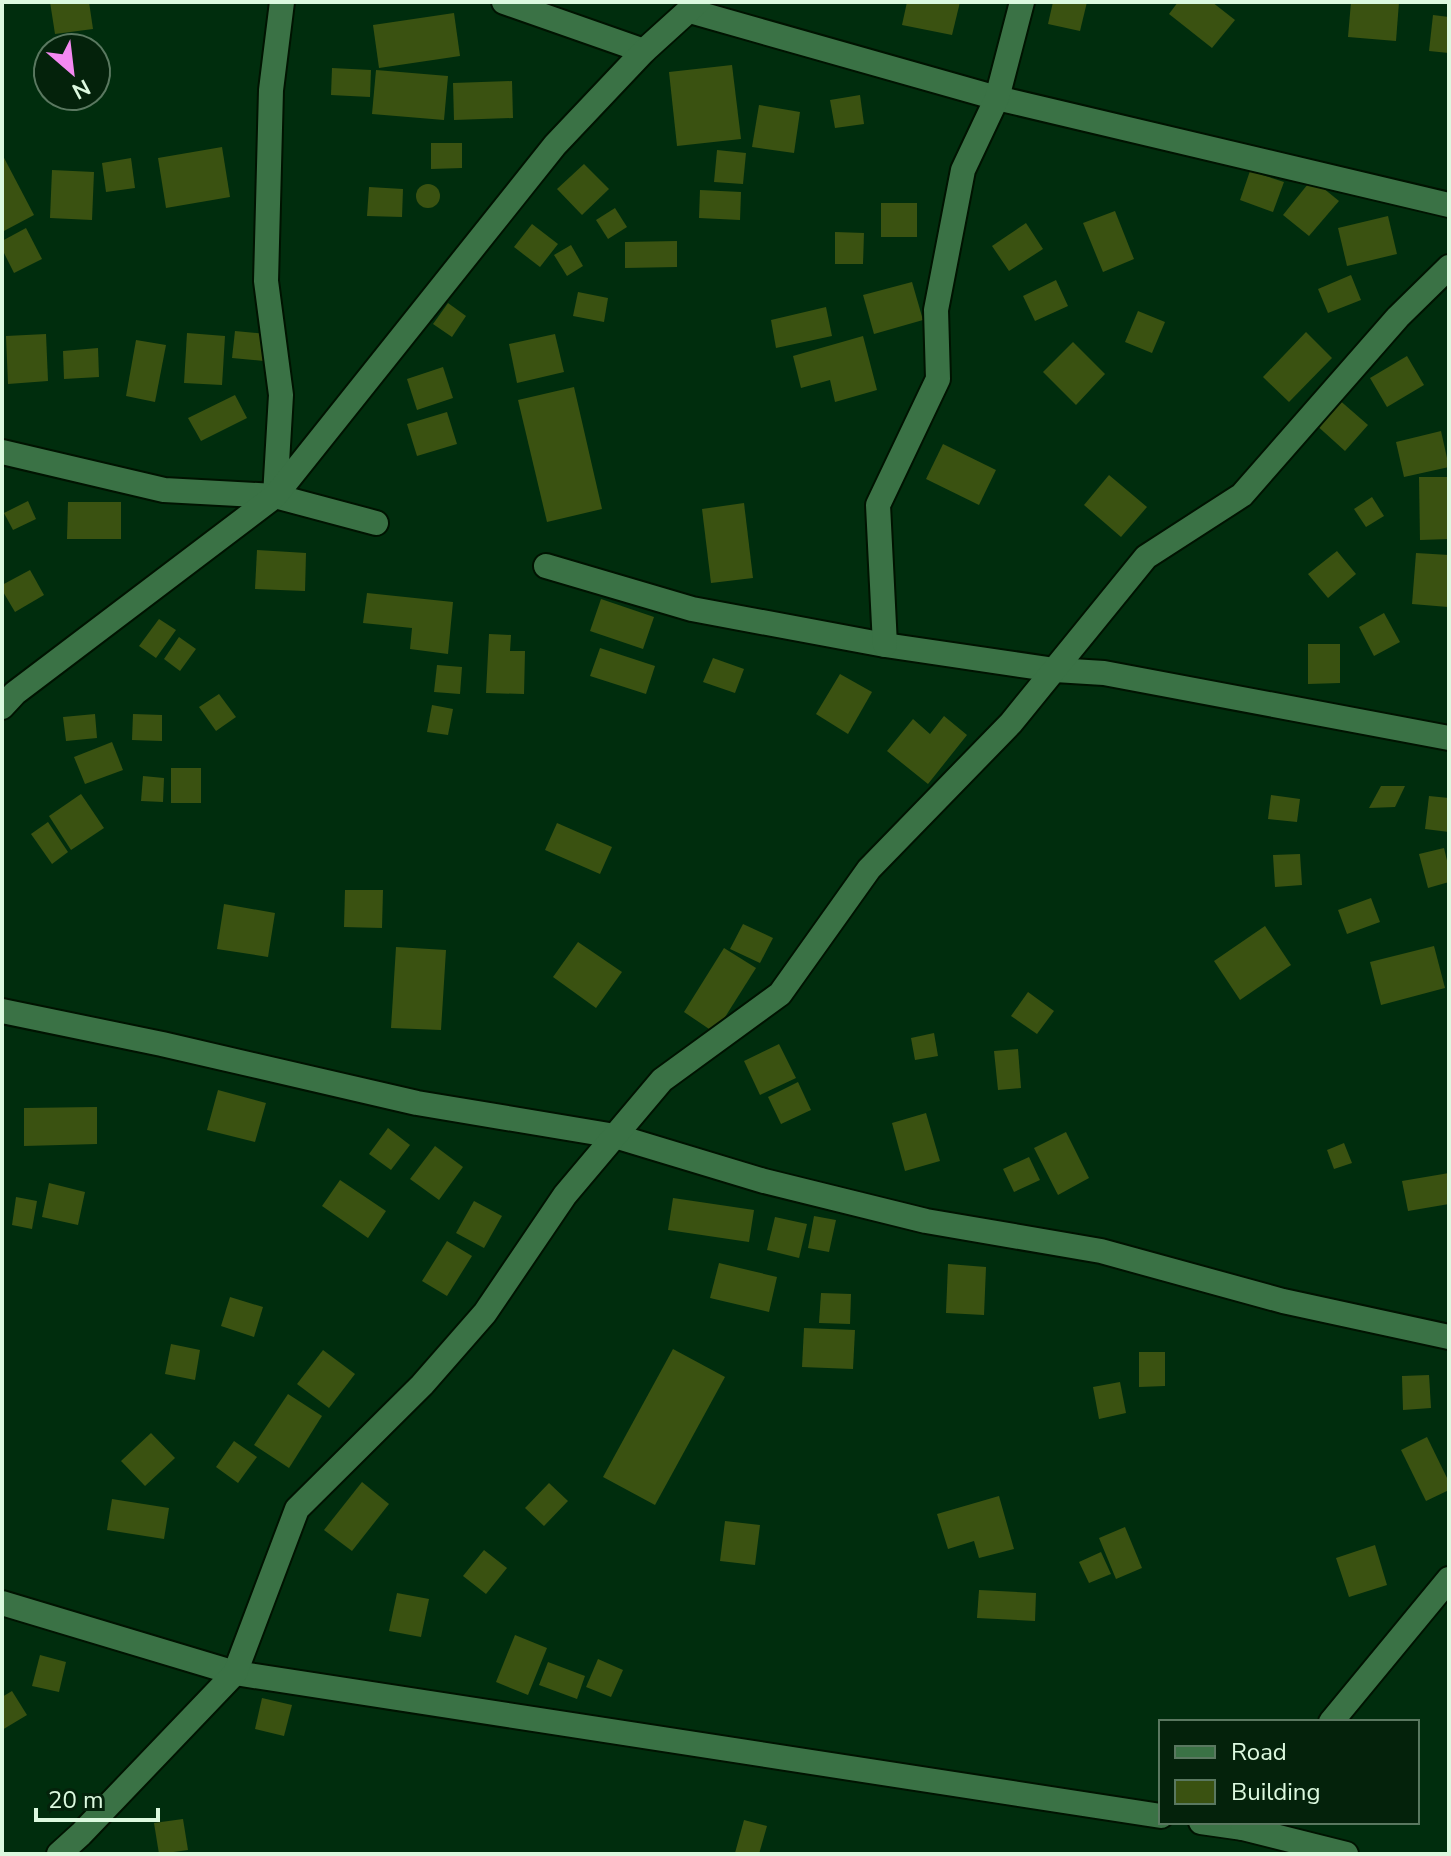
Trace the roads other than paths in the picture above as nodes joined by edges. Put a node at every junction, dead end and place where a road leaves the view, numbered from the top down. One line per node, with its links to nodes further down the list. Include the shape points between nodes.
1 (282, 2): 10 (street, via 271,90 266,281 281,395)
2 (504, 2): 5 (street)
3 (1022, 2): 6 (street)
4 (694, 7): 5 (street); 6 (street)
5 (644, 51): 10 (street, via 555,145)
6 (997, 98): 7 (street); 13 (street, via 963,170 936,310 938,379 878,505)
7 (1449, 205)
8 (1449, 267): 14 (street, via 1398,317 1242,495 1146,557)
9 (2, 452): 10 (street, via 164,490)
10 (275, 496): 11 (street); 15 (street)
11 (376, 523)
12 (546, 566): 13 (street, via 692,609)
13 (885, 645): 14 (street)
14 (1055, 670): 16 (street, via 1104,673); 18 (street, via 1011,723 869,869 780,994 662,1080)
15 (2, 707)
16 (1449, 738)
17 (2, 1011): 18 (street, via 417,1103)
18 (615, 1136): 19 (street, via 896,1214 1101,1251 1283,1301); 22 (street, via 565,1195 485,1313 422,1385 297,1509)
19 (1449, 1337)
20 (1449, 1579): 23 (street)
21 (2, 1603): 22 (street)
22 (235, 1673): 24 (street); 26 (street)
23 (1333, 1720)
24 (1159, 1816)
25 (1246, 1825): 27 (street)
26 (59, 1854)
27 (1346, 1854)

